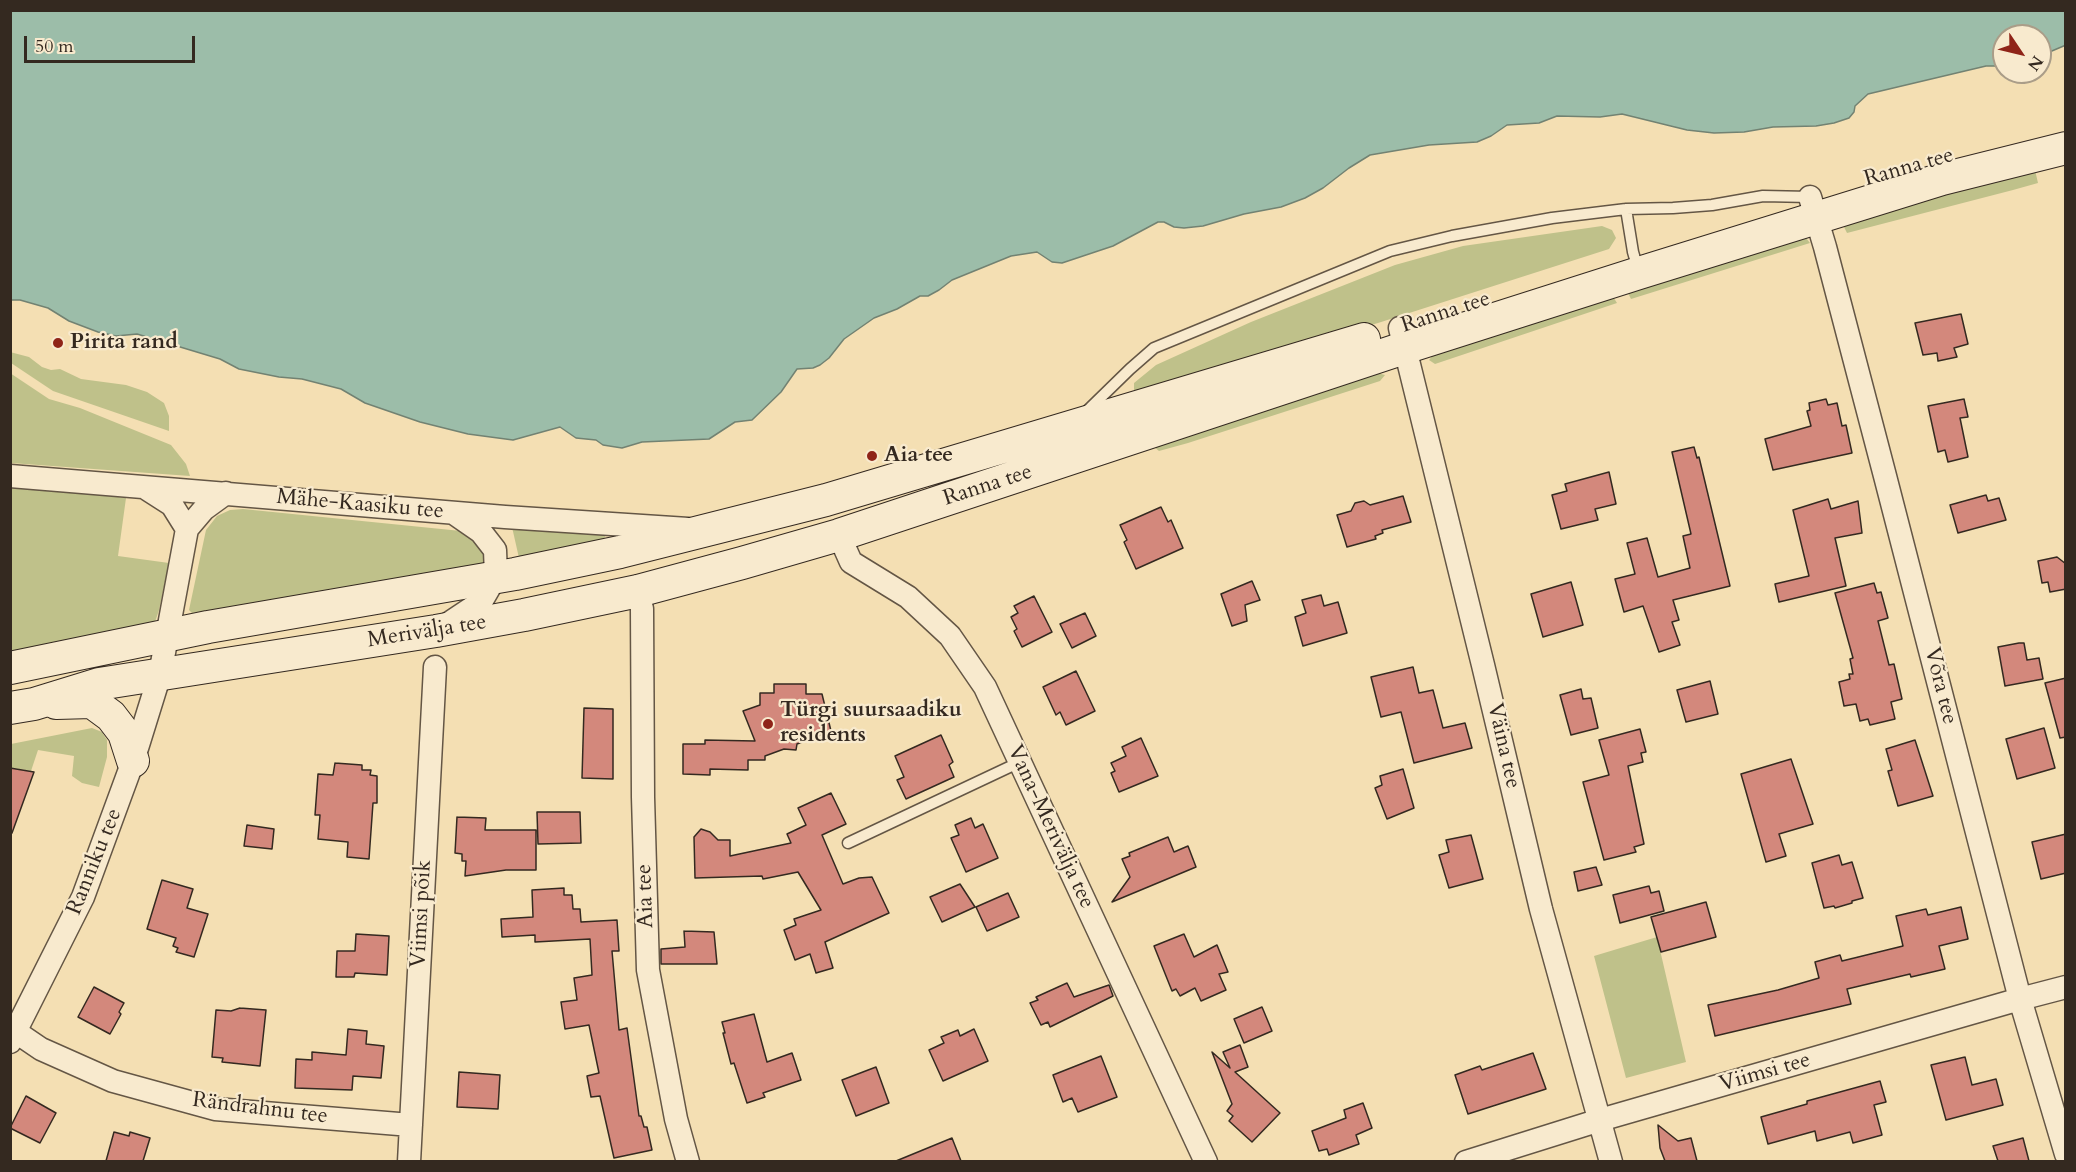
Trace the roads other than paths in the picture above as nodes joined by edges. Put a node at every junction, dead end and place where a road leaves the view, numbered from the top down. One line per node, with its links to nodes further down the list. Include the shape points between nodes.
1 (2066, 127): 3 (main road, Ranna tee, via 1943,157)
2 (2066, 148): 3 (main road, Ranna tee)
3 (1813, 207): 4 (lane, via 1763,196 1712,205); 5 (main road, Ranna tee); 28 (street, Võra tee)
4 (1626, 208): 5 (lane); 7 (lane, via 1452,236 1390,251 1154,348)
5 (1636, 262): 6 (main road, Ranna tee)
6 (1402, 338): 7 (main road, Ranna tee); 15 (main road, Ranna tee); 30 (street, Väina tee, via 1541,909)
7 (1073, 424): 11 (main road, Ranna tee)
8 (10, 476): 9 (street, Mähe-Kaasiku tee)
9 (143, 487): 10 (street, Mähe-Kaasiku tee); 13 (street, via 172,506)
10 (226, 494): 12 (street, Mähe-Kaasiku tee); 13 (street)
11 (826, 500): 14 (main road, Merivälja tee)
12 (453, 513): 14 (street, Mähe-Kaasiku tee); 16 (street, via 481,532 495,550)
13 (187, 529): 19 (street, Ranniku tee)
14 (709, 530): 16 (main road, Merivälja tee)
15 (839, 535): 17 (main road, Merivälja tee); 25 (street, Vana-Merivälja tee, via 851,562 908,597 950,636 984,687)
16 (496, 576): 18 (street, via 481,602); 19 (main road, Merivälja tee)
17 (638, 591): 18 (main road, Merivälja tee); 34 (street, Aia tee, via 642,609 648,970 676,1119)
18 (436, 631): 22 (main road, Merivälja tee)
19 (166, 636): 21 (main road, Merivälja tee); 22 (street, Ranniku tee)
20 (435, 667): 31 (street, Viimsi põik)
21 (10, 668)
22 (160, 674): 23 (main road, Merivälja tee, via 99,684); 24 (street, Ranniku tee)
23 (22, 706): 24 (main road, via 92,702 111,716 124,733)
24 (134, 762): 29 (street, Ranniku tee, via 83,897)
25 (1020, 762): 26 (lane); 35 (street, Vana-Merivälja tee)
26 (848, 843)
27 (2066, 987): 28 (street, Viimsi tee)
28 (2020, 999): 30 (street, Viimsi tee); 32 (street, Võra tee)
29 (13, 1037): 31 (street, Rändrahnu tee, via 113,1081 215,1109)
30 (1600, 1120): 36 (street, Viimsi tee); 37 (street, Väina tee)
31 (411, 1125): 33 (street, Viimsi põik)
32 (2066, 1154)
33 (409, 1161)
34 (688, 1161)
35 (1206, 1161)
36 (1466, 1161)
37 (1611, 1161)

